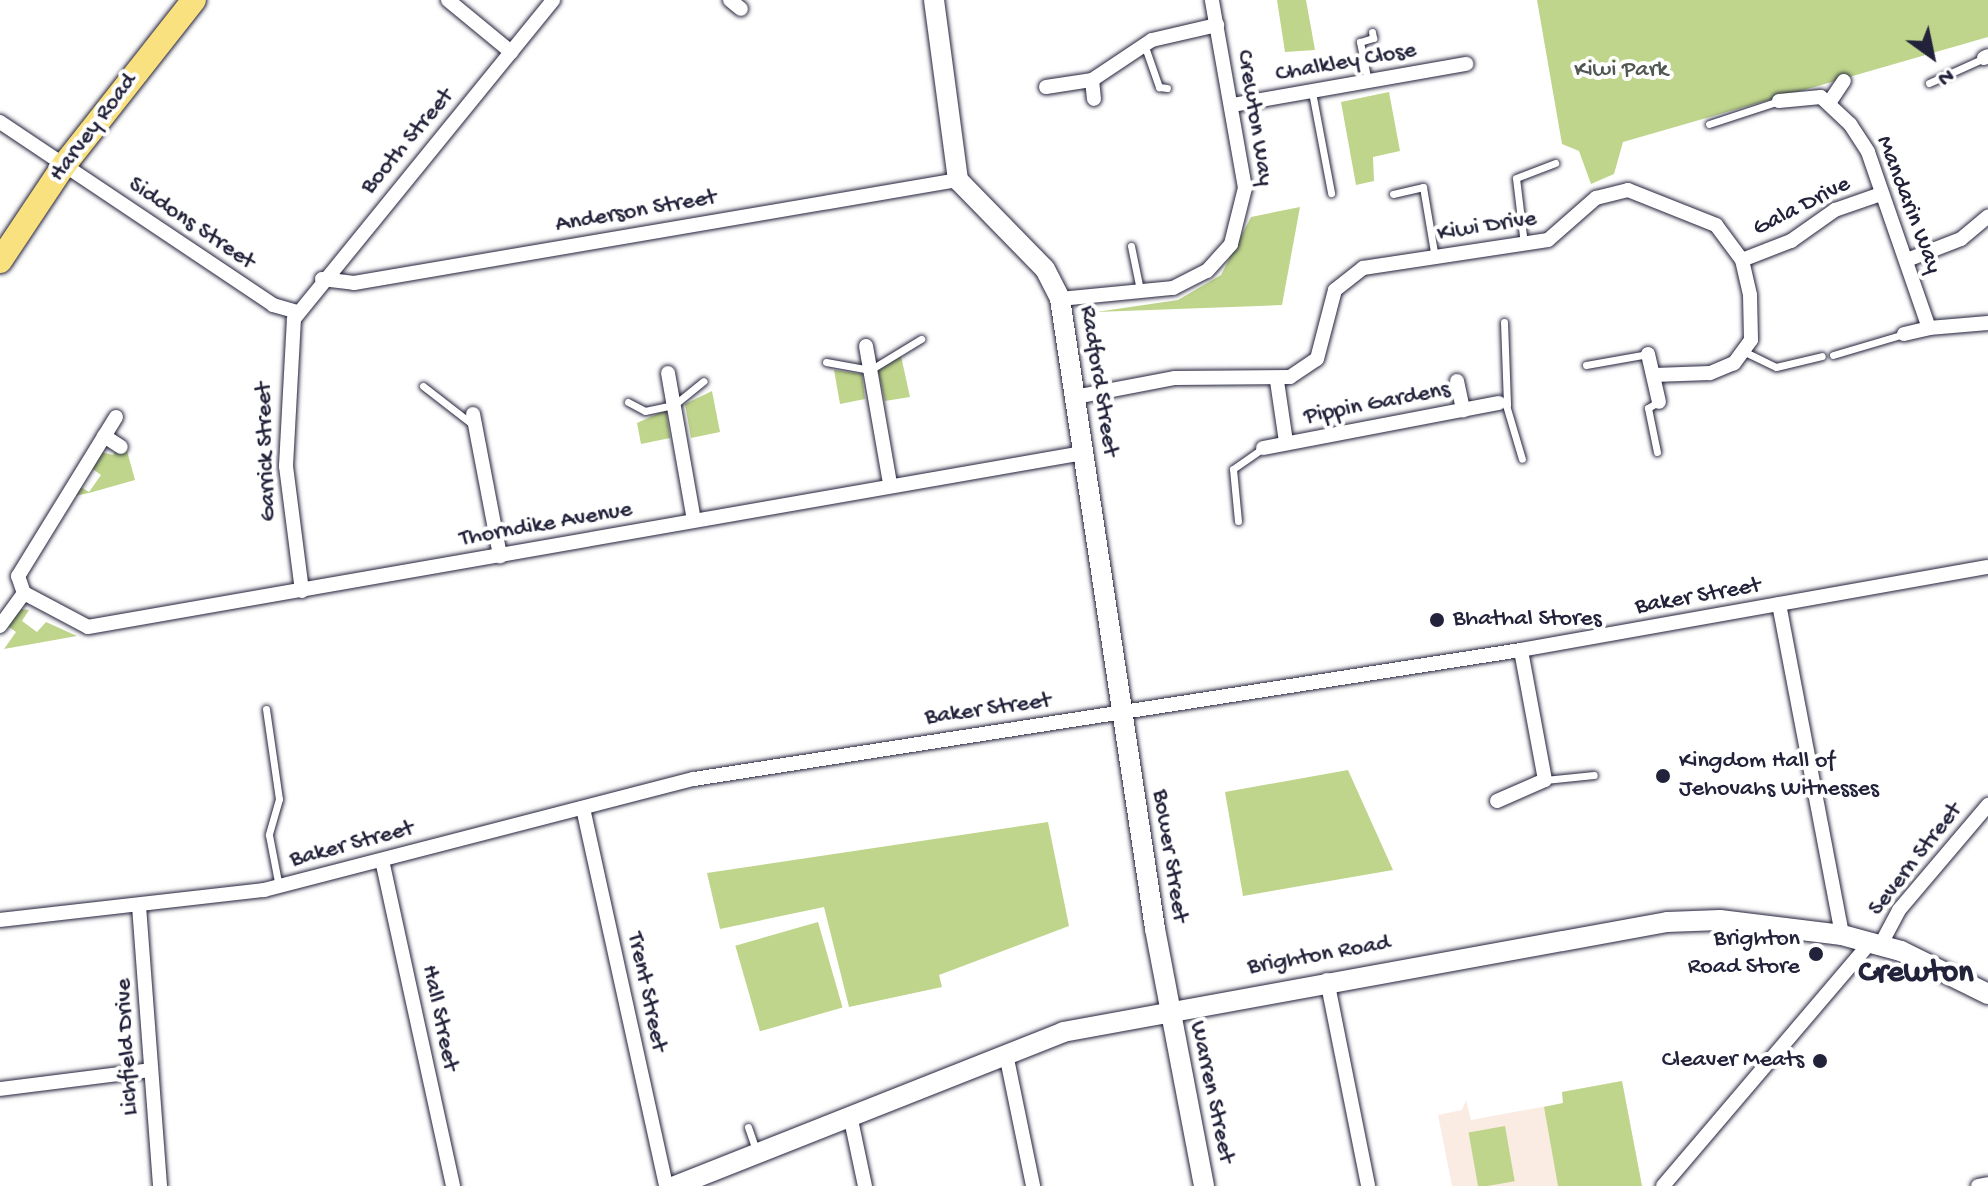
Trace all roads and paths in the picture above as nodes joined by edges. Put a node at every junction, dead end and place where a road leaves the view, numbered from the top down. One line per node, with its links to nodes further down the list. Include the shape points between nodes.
1 (194, 0): 26 (highway, Harvey Road)
2 (448, 0): 9 (street)
3 (553, 0): 9 (street, Booth Street)
4 (934, 0): 27 (street)
5 (1212, 0): 6 (street, Crewton Way)
6 (1217, 25): 8 (street); 22 (street, Crewton Way)
7 (1372, 32): 14 (lane, via 1373,38 1360,42)
8 (1144, 44): 12 (street); 17 (lane, via 1159,87)
9 (511, 52): 38 (street, Booth Street)
10 (1986, 57): 15 (lane)
11 (1466, 64): 14 (street, Chalkley Close)
12 (1092, 80): 16 (street); 19 (street)
13 (1844, 81): 20 (street)
14 (1368, 82): 18 (street, Chalkley Close)
15 (1929, 83)
16 (1046, 87)
17 (1167, 88)
18 (1312, 92): 22 (street, Chalkley Close); 28 (lane)
19 (1094, 99)
20 (1831, 100): 21 (street, via 1797,95); 30 (street, Mandarin Way, via 1868,152)
21 (1779, 101): 24 (lane)
22 (1233, 105): 39 (street, Crewton Way, via 1245,200 1231,244 1196,278)
23 (0, 122): 26 (street, Siddons Street)
24 (1709, 124)
25 (1555, 163): 32 (lane, via 1516,178)
26 (64, 165): 37 (highway, Harvey Road); 41 (street, Siddons Street, via 273,305)
27 (958, 180): 38 (street, Anderson Street, via 354,283); 40 (street, Radford Street, via 1045,269)
28 (1331, 193)
29 (1393, 194): 34 (lane, via 1423,187)
30 (1881, 194): 35 (street, Gala Drive, via 1835,210 1791,241); 36 (street, Mandarin Way)
31 (1988, 216): 36 (street, via 1961,239)
32 (1524, 244): 34 (street, Kiwi Drive); 35 (street, Kiwi Drive, via 1563,232 1596,198 1637,190 1716,225)
33 (1131, 246): 39 (lane)
34 (1435, 258): 58 (street, Kiwi Drive, via 1363,268 1343,281 1325,312 1317,359)
35 (1742, 260): 48 (street, Kiwi Drive, via 1753,319)
36 (1907, 260): 44 (street, Mandarin Way)
37 (0, 261)
38 (322, 279): 41 (street, Booth Street)
39 (1141, 292): 40 (street, Crewton Way)
40 (1060, 299): 61 (street, Radford Street)
41 (297, 312): 81 (street, Garrick Street, via 288,339 286,466)
42 (1504, 322): 64 (lane)
43 (1988, 323): 44 (street)
44 (1929, 328): 45 (street)
45 (1904, 334): 50 (lane)
46 (921, 339): 54 (lane)
47 (866, 346): 54 (street)
48 (1745, 352): 51 (lane, via 1776,367); 56 (street, via 1710,373)
49 (1648, 354): 53 (lane); 56 (street)
50 (1833, 355)
51 (1822, 356)
52 (826, 362): 54 (lane)
53 (1586, 365)
54 (870, 370): 76 (street)
55 (668, 373): 65 (street)
56 (1654, 375): 63 (street)
57 (704, 381): 65 (lane)
58 (1277, 381): 61 (street, via 1175,378); 70 (street)
59 (1457, 381): 66 (street)
60 (423, 386): 68 (lane)
61 (1075, 397): 74 (street, Radford Street)
62 (628, 402): 65 (lane, via 645,411)
63 (1659, 402): 73 (lane, via 1648,408)
64 (1503, 404): 66 (street, Pippin Gardens); 75 (lane)
65 (674, 405): 77 (street)
66 (1463, 410): 70 (street, Pippin Gardens)
67 (116, 417): 69 (street)
68 (474, 420): 79 (street)
69 (104, 436): 71 (street); 82 (street, via 24,560 18,580)
70 (1286, 442): 72 (street, Pippin Gardens)
71 (121, 447)
72 (1263, 448): 78 (lane, via 1233,469)
73 (1657, 452)
74 (1083, 453): 76 (street, Thorndike Avenue); 87 (street, Radford Street)
75 (1522, 459)
76 (890, 484): 77 (street, Thorndike Avenue)
77 (694, 520): 79 (street, Thorndike Avenue)
78 (1238, 521)
79 (500, 556): 81 (street, Thorndike Avenue)
80 (1988, 567): 83 (street, Baker Street)
81 (302, 591): 82 (street, Thorndike Avenue, via 96,628 73,623)
82 (24, 593): 84 (street)
83 (1779, 604): 85 (street, Baker Street); 97 (street)
84 (0, 626)
85 (1521, 650): 87 (street, Baker Street); 89 (street)
86 (266, 709): 94 (lane, via 279,799 269,835)
87 (1119, 712): 92 (street, Baker Street, via 694,779); 101 (street, Bower Street)
88 (1594, 775): 89 (lane)
89 (1545, 780): 90 (street)
90 (1497, 801)
91 (1988, 805): 98 (street, Severn Street)
92 (583, 808): 93 (street, Baker Street); 111 (street, Trent Street)
93 (382, 860): 94 (street, Baker Street); 110 (street, Hall Street)
94 (279, 887): 95 (street, Baker Street)
95 (139, 906): 96 (street, Baker Street); 103 (street, Lichfield Drive)
96 (0, 920)
97 (1842, 935): 98 (street, Brighton Road); 99 (street, Brighton Road, via 1720,920 1667,922)
98 (1876, 943): 100 (street, Brighton Road); 117 (street, Severn Street)
99 (1327, 980): 101 (street, Brighton Road); 116 (street)
100 (1988, 994)
101 (1168, 1009): 102 (street, Brighton Road, via 1063,1032); 115 (street, Warren Street)
102 (1006, 1054): 105 (street, Brighton Road); 114 (street)
103 (151, 1070): 104 (street); 109 (street, Lichfield Drive)
104 (0, 1089)
105 (850, 1115): 107 (street, Brighton Road); 113 (street)
106 (748, 1127): 107 (lane)
107 (756, 1152): 112 (street, Brighton Road)
108 (1988, 1184): 118 (street)
109 (160, 1186)
110 (453, 1186)
111 (666, 1186)
112 (675, 1186)
113 (865, 1186)
114 (1033, 1186)
115 (1204, 1186)
116 (1368, 1186)
117 (1663, 1186)
118 (1978, 1186)

